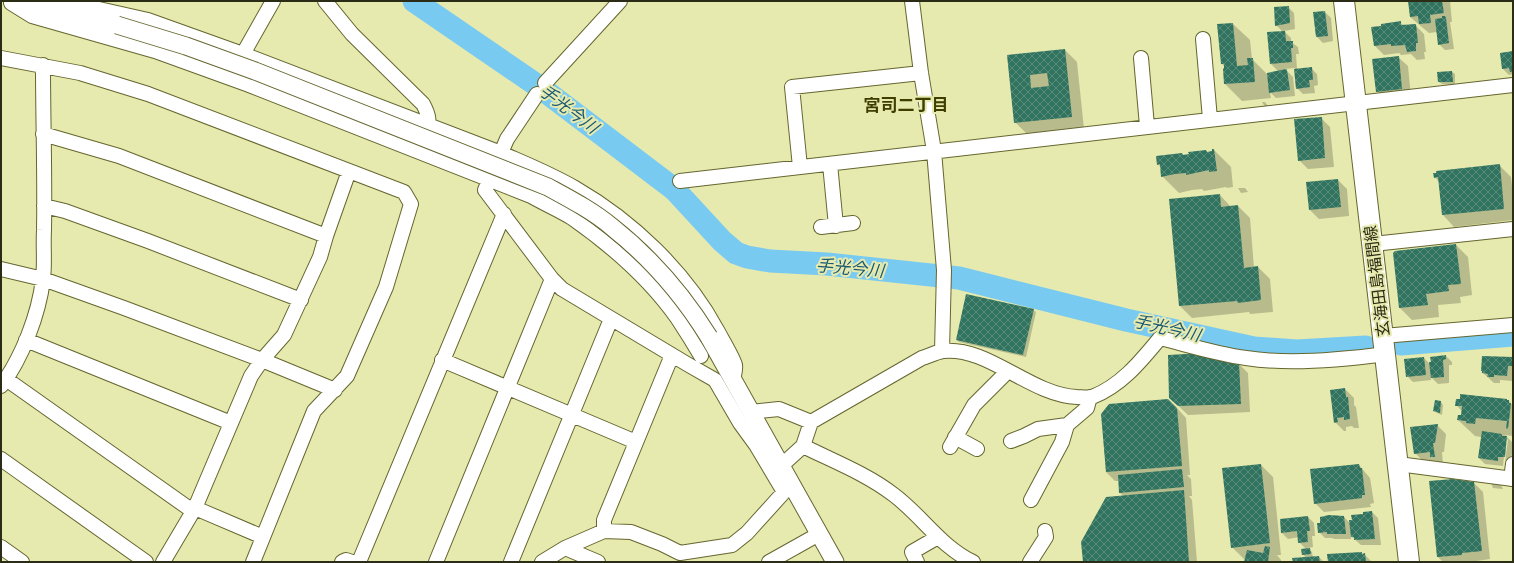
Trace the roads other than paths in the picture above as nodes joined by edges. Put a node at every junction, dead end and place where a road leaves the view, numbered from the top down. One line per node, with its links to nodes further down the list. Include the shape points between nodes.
1 (8, 1): 22 (street, via 32,16 155,51)
2 (14, 1): 45 (street, bridge, via 86,17 186,46 548,187 612,227 649,260 694,313)
3 (62, 1): 10 (street, via 148,20)
4 (273, 1): 10 (street)
5 (324, 1): 18 (street, via 352,34 423,104 428,113)
6 (620, 1): 23 (street, via 541,89 507,139)
7 (912, 1): 14 (street)
8 (1344, 1): 16 (main road, 玄海田島福間線)
9 (1203, 39): 17 (street)
10 (243, 54): 18 (street)
11 (1, 58): 13 (street)
12 (1141, 58): 19 (street)
13 (42, 65): 20 (street); 26 (street, via 80,73 148,94)
14 (921, 73): 21 (street); 25 (street, via 792,87)
15 (1513, 85): 16 (street)
16 (1355, 103): 17 (street); 36 (main road, 玄海田島福間線)
17 (1210, 119): 19 (street)
18 (429, 125): 22 (street); 23 (street)
19 (1147, 126): 21 (street)
20 (43, 134): 29 (street); 35 (street, via 119,156)
21 (934, 151): 24 (street); 46 (street, via 944,276)
22 (420, 152): 27 (street)
23 (501, 153): 27 (street); 52 (street, via 575,188 643,237 705,308 735,364)
24 (830, 164): 25 (street); 32 (street)
25 (800, 167): 28 (street)
26 (349, 171): 35 (street); 55 (street, via 404,192 411,204 386,287 347,376)
27 (490, 180): 30 (street, via 485,190); 45 (street, via 531,196 564,214 608,244 635,269 678,319)
28 (680, 181)
29 (44, 206): 38 (street); 40 (street, via 148,241)
30 (504, 214): 39 (street); 49 (street)
31 (853, 223): 32 (street)
32 (836, 226): 33 (street)
33 (821, 227)
34 (1513, 229): 36 (street)
35 (326, 236): 40 (street, via 320,257)
36 (1373, 244): 44 (main road, 玄海田島福間線)
37 (1, 269): 38 (street)
38 (43, 279): 43 (street); 48 (street)
39 (552, 279): 41 (street, via 562,289); 54 (street)
40 (301, 300): 48 (street, via 284,335)
41 (611, 319): 47 (street); 58 (street)
42 (1513, 325): 44 (street)
43 (26, 340): 53 (street); 60 (street)
44 (1384, 345): 56 (street, via 1307,361 1285,361 1232,356 1160,338 1138,366 1108,388); 67 (main road, 玄海田島福間線)
45 (708, 347): 50 (street); 52 (street)
46 (942, 351): 51 (street, via 965,353); 59 (street, via 922,358)
47 (672, 355): 50 (street); 63 (street)
48 (262, 360): 55 (street); 60 (street, via 251,376)
49 (442, 360): 54 (street); 88 (street)
50 (687, 364): 71 (street, via 715,380 740,423)
51 (1008, 371): 56 (street, via 1052,392); 65 (street, via 974,405 953,442)
52 (733, 380): 57 (street)
53 (4, 383): 73 (street, via 187,507)
54 (507, 388): 58 (street); 89 (street)
55 (335, 390): 77 (street, via 314,411)
56 (1090, 397): 61 (street, via 1087,408)
57 (751, 412): 59 (street, via 779,409); 69 (street)
58 (572, 415): 63 (street); 90 (street)
59 (810, 422): 64 (street)
60 (231, 423): 73 (street)
61 (1067, 425): 62 (street, via 1038,429); 72 (street, via 1062,442)
62 (1011, 441)
63 (636, 442): 74 (street, via 604,520)
64 (803, 446): 69 (street); 78 (street, via 895,495)
65 (977, 449)
66 (1, 459): 83 (street)
67 (1398, 464): 70 (street); 98 (main road, 玄海田島福間線)
68 (1513, 464): 70 (street)
69 (781, 466): 71 (street)
70 (1512, 479)
71 (789, 489): 76 (street); 81 (street, via 732,545)
72 (1031, 500)
73 (194, 508): 77 (street); 84 (street)
74 (604, 531): 80 (street); 81 (street, via 631,532 662,544)
75 (1045, 531): 97 (street, via 1046,536)
76 (819, 534): 93 (street); 94 (street)
77 (263, 537): 85 (street)
78 (938, 537): 95 (street, via 912,552); 96 (street)
79 (1, 547): 82 (street)
80 (565, 548): 91 (street); 92 (street)
81 (677, 558)
82 (22, 562)
83 (146, 562)
84 (163, 562)
85 (253, 562)
86 (342, 562): 87 (street)
87 (352, 562)
88 (359, 562)
89 (436, 562)
90 (511, 562)
91 (542, 562)
92 (598, 562)
93 (769, 562)
94 (835, 562)
95 (917, 562)
96 (973, 562)
97 (1030, 562)
98 (1409, 562)

